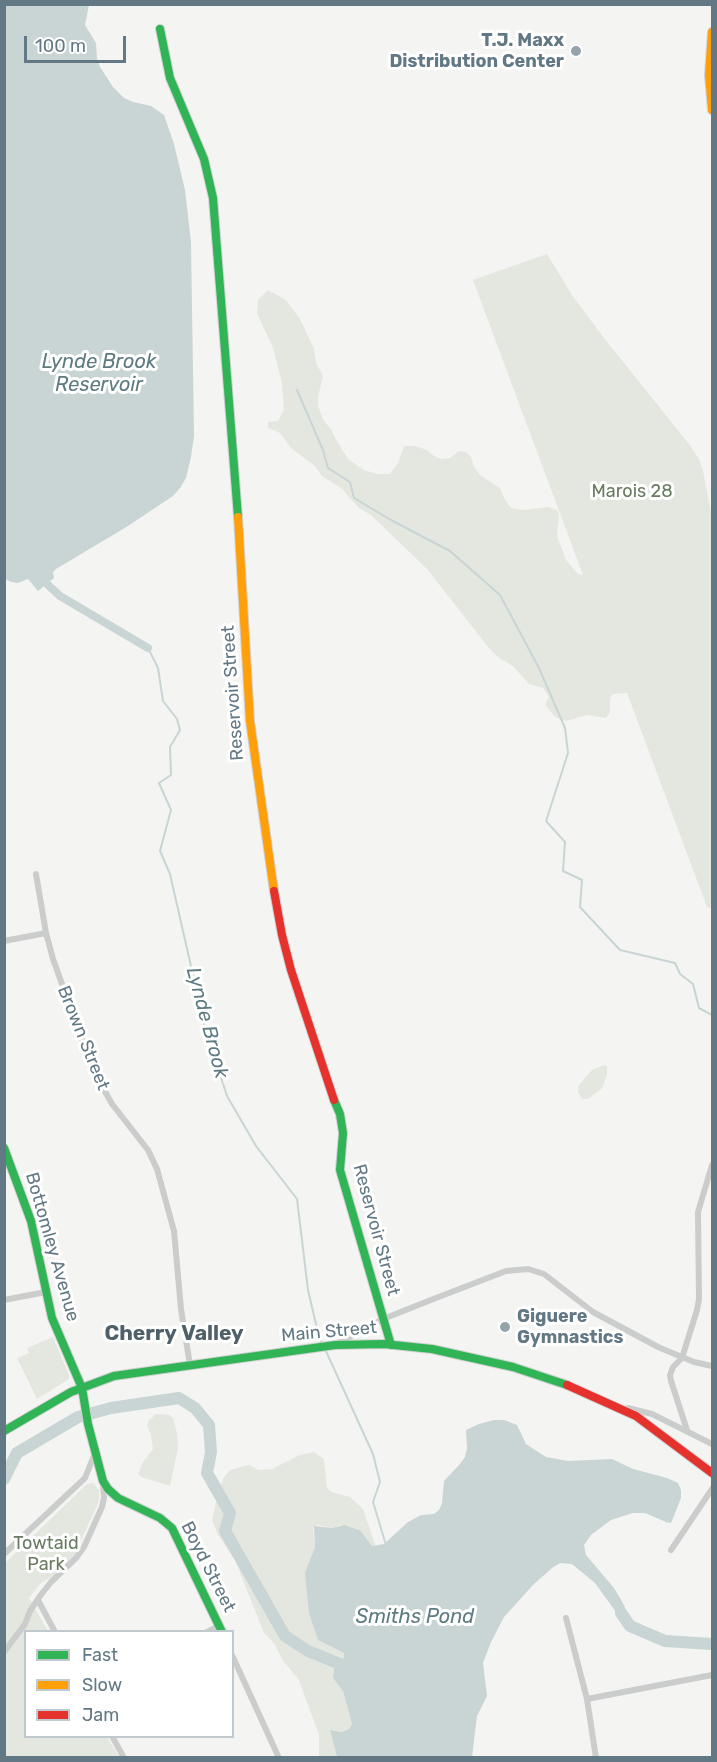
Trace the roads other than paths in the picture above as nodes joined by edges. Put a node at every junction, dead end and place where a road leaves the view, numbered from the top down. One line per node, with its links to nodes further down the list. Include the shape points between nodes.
1 (160, 29): 11 (main road, Reservoir Street, via 170,78 204,159 213,198 250,721 282,935 340,1114 340,1173)
2 (712, 32): 3 (main road)
3 (712, 110)
4 (36, 874): 5 (street, Brown Street)
5 (46, 933): 6 (street); 15 (street, Brown Street, via 97,1078 155,1163 174,1231)
6 (4, 941)
7 (4, 1149): 9 (main road, Bottomley Avenue, via 31,1221)
8 (712, 1165): 14 (street, via 697,1220 699,1299)
9 (46, 1292): 10 (street); 17 (main road, Bottomley Avenue, via 52,1318)
10 (4, 1300)
11 (383, 1319): 12 (main road, Reservoir Street); 13 (street); 14 (street, via 506,1271 528,1269 544,1274 592,1312)
12 (391, 1345): 13 (main road, Main Street); 18 (main road, Main Street, via 432,1349 536,1373)
13 (331, 1346): 15 (main road, Main Street)
14 (682, 1358): 16 (street); 19 (street, via 673,1367 670,1379)
15 (190, 1365): 17 (main road, Main Street, via 114,1376)
16 (712, 1366)
17 (82, 1388): 20 (main road, Main Street); 22 (main road, Bottomley Avenue)
18 (619, 1407): 19 (street, via 652,1414); 23 (main road, Main Street)
19 (687, 1430): 21 (street)
20 (4, 1431)
21 (712, 1444)
22 (95, 1454): 24 (main road, Bottomley Avenue); 27 (street, via 85,1478)
23 (712, 1473)
24 (103, 1481): 28 (street, via 102,1507 84,1547); 30 (main road, Boyd Street, via 118,1498 172,1528)
25 (712, 1489): 26 (street)
26 (670, 1550)
27 (4, 1554)
28 (38, 1599): 31 (street); 32 (street)
29 (566, 1618): 35 (street)
30 (220, 1629)
31 (54, 1630)
32 (4, 1652)
33 (234, 1659): 38 (street)
34 (712, 1675): 35 (street)
35 (587, 1699): 39 (street)
36 (113, 1738): 37 (street)
37 (124, 1758)
38 (279, 1758)
39 (596, 1758)

